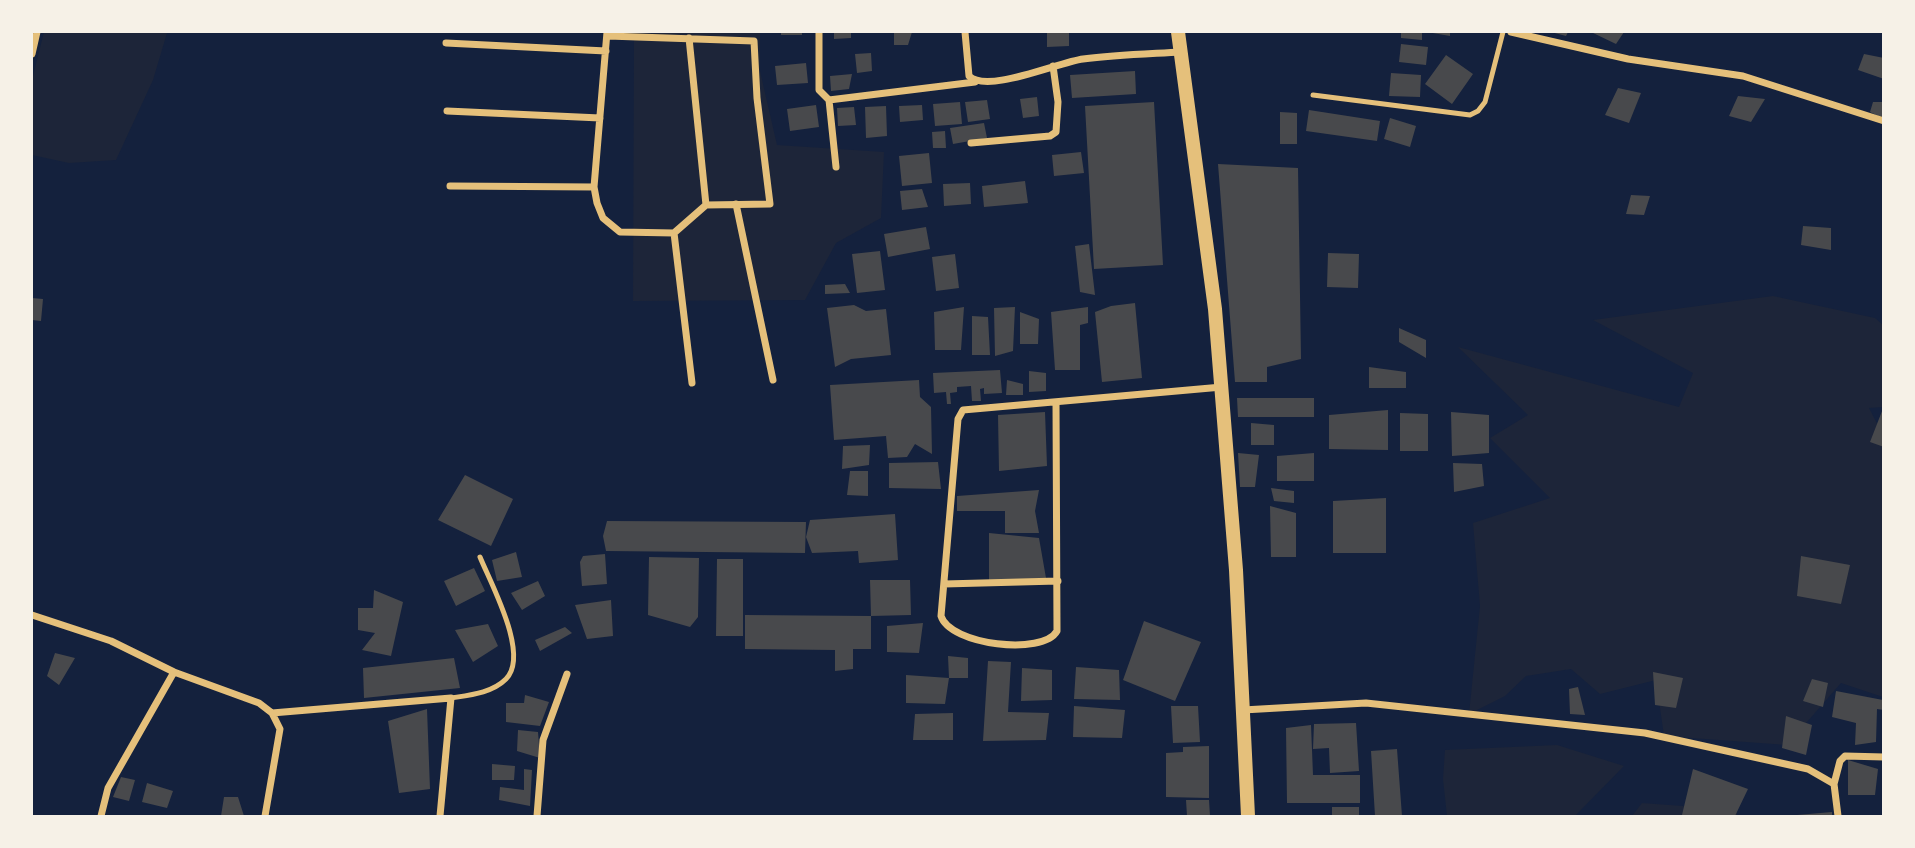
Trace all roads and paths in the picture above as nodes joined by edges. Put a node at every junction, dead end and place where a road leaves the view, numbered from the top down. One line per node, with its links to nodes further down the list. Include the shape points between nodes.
1 (37, 32): 12 (street)
2 (819, 32): 16 (street, via 819,90)
3 (964, 32): 14 (street, via 969,76)
4 (1178, 32): 11 (main road)
5 (1503, 32): 15 (lane, via 1485,102 1470,115)
6 (1511, 32): 19 (street, via 1628,59 1743,76)
7 (608, 34): 8 (street); 10 (street)
8 (689, 38): 24 (street, via 754,40 769,204); 25 (street)
9 (446, 43): 10 (street)
10 (607, 51): 18 (street)
11 (1181, 52): 13 (street, via 1081,59); 29 (main road)
12 (32, 54)
13 (1053, 66): 14 (street, via 1032,74); 20 (street, via 1056,132)
14 (979, 81): 16 (street)
15 (1313, 95)
16 (829, 100): 21 (street)
17 (447, 111): 18 (street)
18 (600, 118): 23 (street)
19 (1884, 121)
20 (971, 143)
21 (836, 167)
22 (450, 186): 23 (street)
23 (594, 187): 26 (street, via 603,218 620,232)
24 (736, 204): 25 (street); 27 (street)
25 (706, 205): 26 (street)
26 (674, 233): 28 (street)
27 (773, 380)
28 (692, 383)
29 (1222, 387): 30 (street); 38 (main road)
30 (1056, 402): 32 (street); 33 (street, via 961,412)
31 (481, 557): 37 (lane, via 514,641 512,672 482,693)
32 (1058, 581): 33 (street); 33 (street, via 1057,631 1052,638 1032,644 962,638 948,629 941,616)
33 (944, 584)
34 (32, 615): 35 (street, via 111,641)
35 (174, 672): 39 (street, via 253,700); 42 (street, via 108,788)
36 (567, 674): 45 (street, via 543,740)
37 (450, 698): 39 (street); 44 (street)
38 (1243, 710): 41 (street, via 1366,703 1645,733 1808,769); 46 (main road)
39 (272, 713): 43 (street, via 280,729)
40 (1884, 757): 41 (street, via 1845,756)
41 (1834, 784): 47 (street)
42 (101, 817)
43 (265, 817)
44 (440, 817)
45 (537, 817)
46 (1248, 817)
47 (1838, 817)

